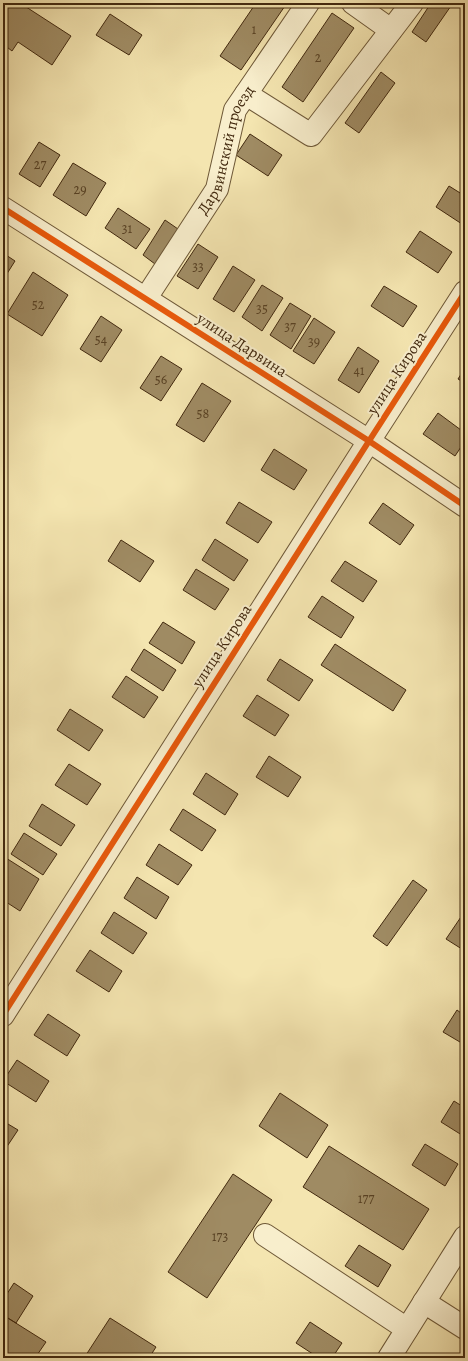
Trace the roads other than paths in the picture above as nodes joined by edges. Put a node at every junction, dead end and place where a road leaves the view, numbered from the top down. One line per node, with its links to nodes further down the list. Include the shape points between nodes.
1 (308, 3): 5 (street, Дарвинский проезд)
2 (353, 3): 4 (street)
3 (412, 3): 4 (street)
4 (391, 30): 5 (street, via 311,135)
5 (246, 94): 8 (street, Дарвинский проезд, via 235,110 217,189)
6 (3, 208): 8 (street, улица Дарвина)
7 (465, 292): 9 (street, улица Кирова)
8 (146, 298): 9 (street, улица Дарвина)
9 (368, 441): 10 (street, улица Дарвина); 11 (street, улица Кирова)
10 (465, 506)
11 (3, 1015)
12 (265, 1235): 16 (street)
13 (465, 1237): 14 (street)
14 (424, 1302): 15 (street); 16 (street)
15 (465, 1328)
16 (407, 1329): 17 (street)
17 (389, 1358)

